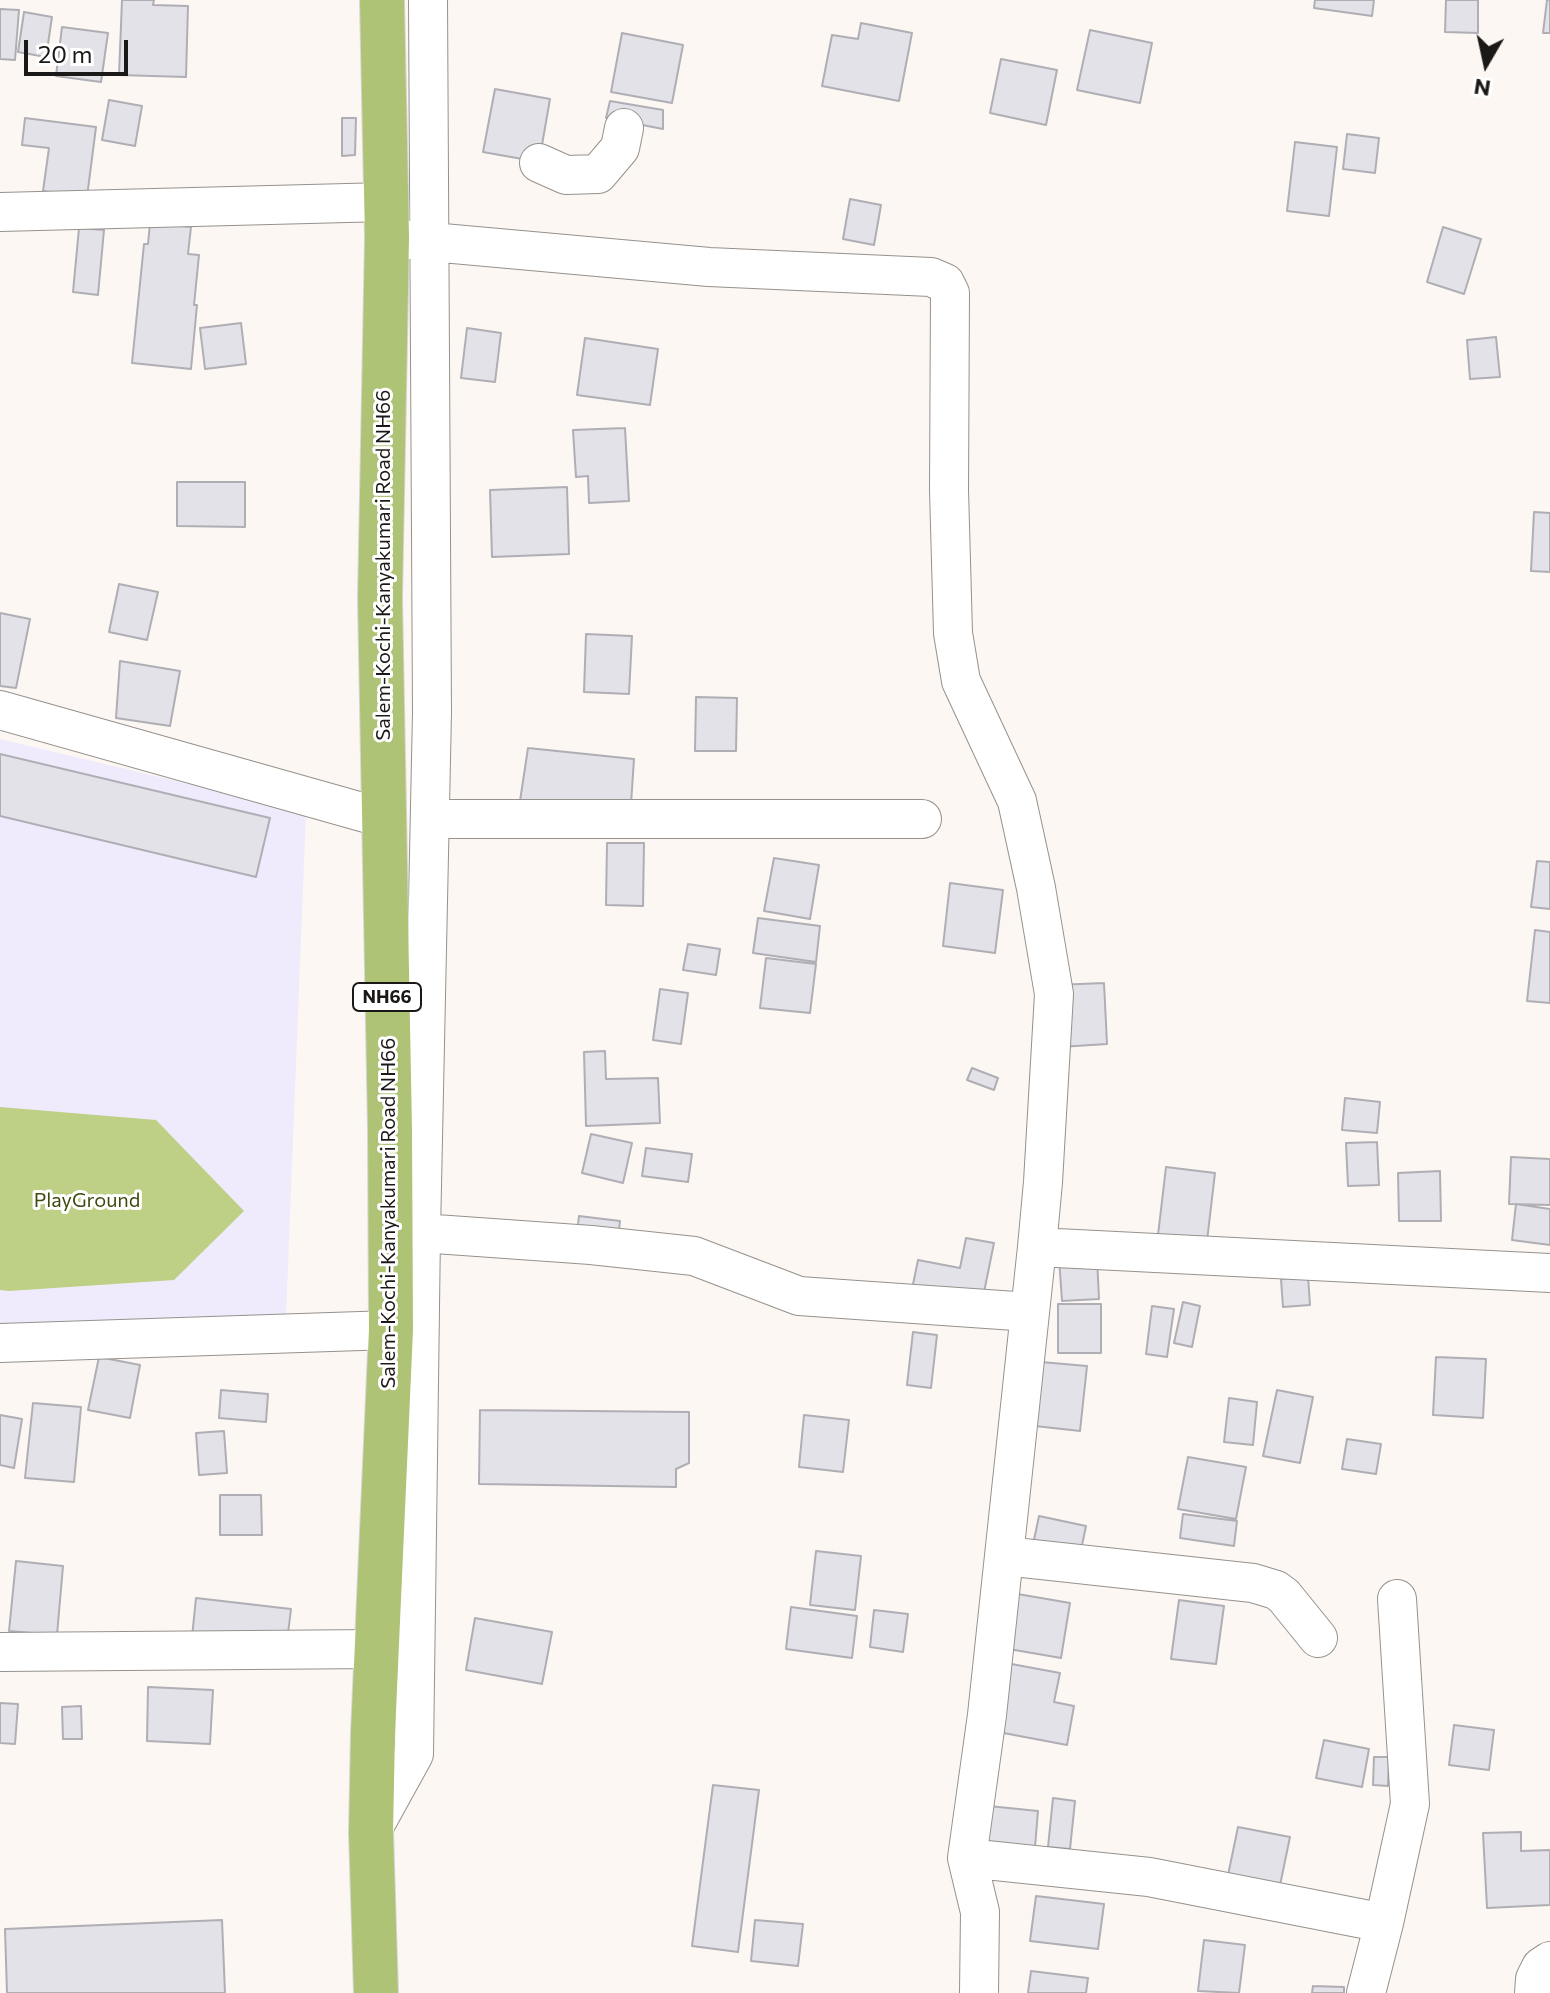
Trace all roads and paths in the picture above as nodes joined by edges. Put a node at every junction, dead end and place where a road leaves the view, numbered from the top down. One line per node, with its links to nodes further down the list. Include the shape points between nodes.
1 (382, 0): 6 (highway, Salem-Kochi-Kanyakumari Road NH66 / NH66)
2 (428, 0): 6 (street)
3 (624, 128): 4 (street, via 620,148 598,174 566,175)
4 (539, 163)
5 (0, 212): 6 (street)
6 (400, 228): 8 (highway, Salem-Kochi-Kanyakumari Road NH66 / NH66, via 380,598); 9 (street, via 432,712); 12 (street, via 709,267 931,277 945,283 950,293 953,633 961,681 1017,801 1054,994)
7 (0, 710): 8 (street)
8 (383, 818): 15 (highway, Salem-Kochi-Kanyakumari Road NH66 / NH66)
9 (430, 819): 10 (street); 11 (street)
10 (922, 819)
11 (421, 1233): 14 (street, via 694,1256 799,1296); 22 (street, via 414,1754)
12 (1037, 1247): 13 (street); 14 (street)
13 (1550, 1273)
14 (1030, 1312): 17 (street)
15 (391, 1330): 16 (street); 20 (highway, Salem-Kochi-Kanyakumari Road NH66 / NH66)
16 (0, 1343)
17 (1005, 1556): 19 (street, via 1253,1583 1284,1596); 23 (street)
18 (1397, 1599): 24 (street, via 1410,1804)
19 (1318, 1638)
20 (376, 1649): 21 (street); 22 (highway, Salem-Kochi-Kanyakumari Road NH66 / NH66)
21 (0, 1652)
22 (371, 1832): 26 (highway, Salem-Kochi-Kanyakumari Road NH66 / NH66)
23 (967, 1858): 24 (street, via 1149,1877); 27 (street, via 980,1912)
24 (1384, 1923): 28 (street)
25 (1550, 1961): 29 (street, via 1535,1979)
26 (376, 1993)
27 (979, 1993)
28 (1366, 1993)
29 (1534, 1993)

